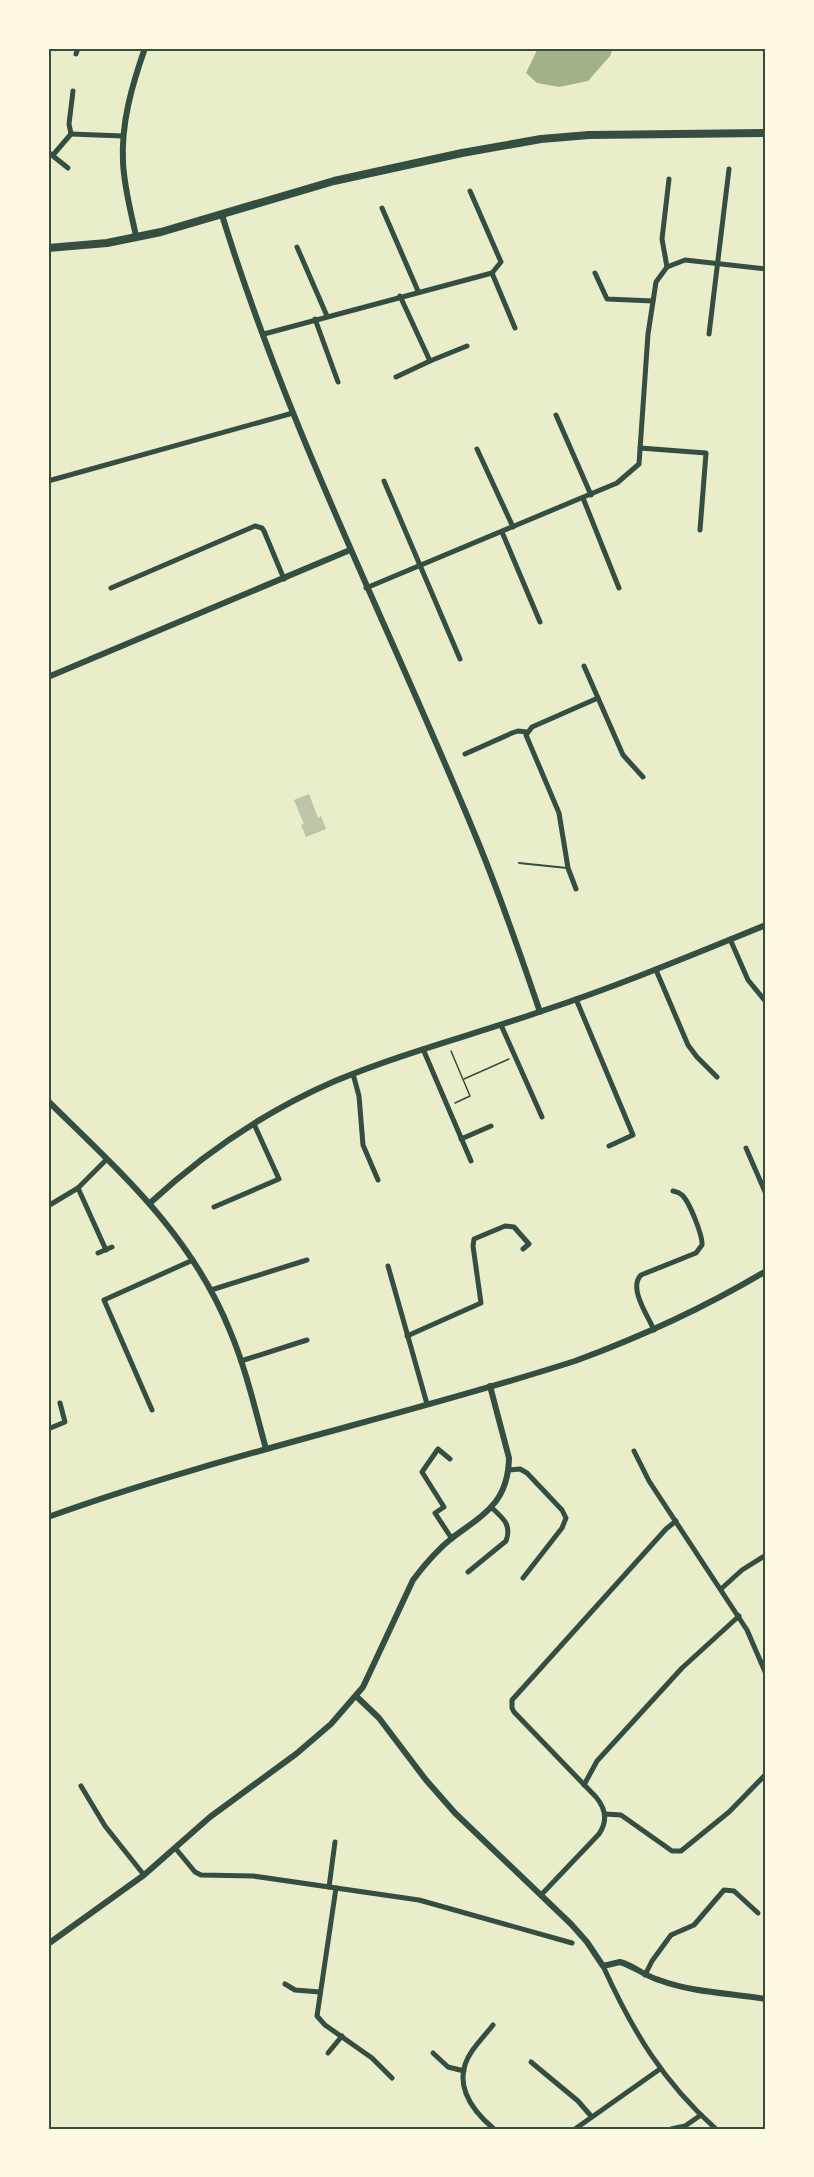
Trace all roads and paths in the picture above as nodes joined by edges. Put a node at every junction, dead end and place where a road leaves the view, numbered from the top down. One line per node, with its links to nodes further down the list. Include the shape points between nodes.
1 (145, 48): 5 (street, via 132,84)
2 (72, 91): 4 (street)
3 (766, 133): 12 (main road, via 541,139 334,182)
4 (70, 134): 5 (street); 6 (street)
5 (123, 136): 13 (street, via 124,176)
6 (50, 153): 7 (street)
7 (68, 168)
8 (729, 169): 16 (street)
9 (669, 179): 17 (street, via 662,239)
10 (470, 191): 19 (street, via 501,262)
11 (382, 208): 21 (street)
12 (222, 215): 13 (main road); 27 (street)
13 (136, 236): 15 (main road)
14 (297, 247): 24 (street)
15 (48, 248)
16 (718, 264): 17 (street, via 685,260); 18 (street); 28 (street)
17 (667, 267): 23 (street, via 656,282)
18 (766, 270)
19 (492, 273): 21 (street); 26 (street)
20 (595, 273): 23 (street, via 607,299)
21 (418, 291): 22 (street)
22 (400, 296): 24 (street); 30 (street)
23 (653, 301): 35 (street)
24 (327, 316): 25 (street)
25 (315, 319): 27 (street); 32 (street)
26 (515, 328)
27 (264, 334): 33 (street)
28 (709, 334)
29 (467, 346): 30 (street)
30 (430, 362): 31 (street)
31 (396, 377)
32 (338, 382)
33 (292, 413): 37 (street); 44 (street)
34 (556, 415): 39 (street)
35 (640, 448): 39 (street, via 639,464 617,483); 42 (street, via 706,453)
36 (477, 449): 41 (street)
37 (48, 481)
38 (384, 481): 45 (street)
39 (591, 495): 40 (street)
40 (583, 498): 41 (street); 49 (street)
41 (513, 527): 43 (street)
42 (700, 530)
43 (501, 532): 45 (street); 50 (street)
44 (350, 550): 46 (street); 48 (street)
45 (420, 566): 48 (street); 51 (street)
46 (284, 579): 47 (street, via 264,531 255,526); 53 (street)
47 (111, 588)
48 (366, 588): 66 (street, via 481,848)
49 (619, 588)
50 (540, 622)
51 (460, 659)
52 (584, 666): 54 (street)
53 (48, 677)
54 (598, 698): 55 (street); 57 (street, via 626,759)
55 (527, 732): 56 (street, via 512,732); 59 (street, via 559,813)
56 (465, 754)
57 (642, 777)
58 (519, 863): 59 (lane)
59 (568, 868): 60 (street)
60 (576, 889)
61 (766, 925): 62 (street)
62 (730, 939): 63 (street); 65 (street, via 748,980)
63 (656, 970): 64 (street); 72 (street, via 688,1045)
64 (576, 999): 66 (street); 80 (street, via 633,1135)
65 (766, 1002)
66 (540, 1012): 67 (street)
67 (501, 1025): 68 (street); 70 (street)
68 (423, 1049): 71 (street); 75 (street)
69 (450, 1051): 73 (path)
70 (515, 1056): 73 (path); 76 (street)
71 (352, 1074): 77 (street); 84 (street, via 359,1096 363,1145)
72 (717, 1077)
73 (463, 1080): 75 (path, via 470,1096)
74 (48, 1101): 82 (street)
75 (447, 1107): 79 (street)
76 (542, 1117)
77 (254, 1124): 88 (street); 90 (street, via 279,1179)
78 (491, 1126): 79 (street)
79 (461, 1138): 83 (street)
80 (609, 1146)
81 (746, 1148): 86 (street)
82 (106, 1159): 85 (street); 88 (street)
83 (471, 1161)
84 (378, 1180)
85 (78, 1188): 89 (street); 95 (street)
86 (765, 1190)
87 (674, 1191): 102 (street, via 685,1199 702,1245 696,1253 637,1280 636,1290)
88 (150, 1203): 97 (street)
89 (48, 1206)
90 (214, 1207)
91 (536, 1239): 92 (street)
92 (529, 1244): 94 (street); 103 (street, via 514,1227 506,1226 474,1239 481,1303)
93 (112, 1247): 95 (street)
94 (523, 1249)
95 (106, 1250): 96 (street)
96 (98, 1253)
97 (193, 1260): 101 (street); 109 (street, via 104,1300)
98 (307, 1260): 101 (street)
99 (388, 1266): 103 (street)
100 (766, 1271): 102 (street, via 697,1311)
101 (211, 1290): 105 (street)
102 (654, 1330): 106 (street, via 575,1361)
103 (407, 1336): 108 (street)
104 (307, 1340): 105 (street)
105 (241, 1361): 111 (street)
106 (490, 1386): 108 (street); 114 (street, via 508,1449)
107 (60, 1403): 110 (street, via 65,1422)
108 (427, 1404): 111 (street)
109 (152, 1410)
110 (48, 1429)
111 (266, 1449): 116 (street)
112 (634, 1451): 117 (street)
113 (450, 1459): 118 (street, via 438,1449 422,1472 444,1507 435,1513)
114 (509, 1470): 115 (street, via 502,1493); 121 (street, via 527,1473 566,1518)
115 (492, 1508): 118 (street); 120 (street, via 508,1526 506,1541)
116 (48, 1517)
117 (676, 1521): 122 (street); 127 (street, via 512,1700 514,1712)
118 (452, 1539): 125 (street, via 413,1580)
119 (766, 1555): 122 (street)
120 (468, 1572)
121 (523, 1578)
122 (721, 1589): 123 (street)
123 (739, 1616): 124 (street); 127 (street, via 682,1668 597,1761)
124 (766, 1674)
125 (356, 1696): 131 (street, via 316,1737 210,1817); 134 (street, via 380,1718 443,1801)
126 (766, 1774): 129 (street, via 729,1812 679,1852 621,1815)
127 (584, 1785): 129 (street, via 601,1803)
128 (81, 1786): 132 (street, via 105,1826)
129 (605, 1814): 134 (street, via 599,1834)
130 (335, 1842): 133 (street)
131 (176, 1849): 132 (street); 133 (street, via 201,1875 253,1876)
132 (144, 1875): 137 (street)
133 (332, 1887): 136 (street, via 419,1900); 141 (street)
134 (541, 1895): 138 (street, via 587,1942)
135 (758, 1913): 139 (street, via 734,1891 724,1890 694,1925 671,1935)
136 (573, 1943)
137 (48, 1944)
138 (603, 1966): 139 (street, via 620,1962); 148 (street, via 628,2020)
139 (645, 1975): 142 (street, via 684,1988)
140 (285, 1984): 141 (street, via 295,1990)
141 (320, 1992): 144 (street, via 317,2012 321,2021)
142 (766, 1999)
143 (493, 2025): 149 (street, via 471,2052)
144 (342, 2036): 145 (street); 150 (street)
145 (328, 2053)
146 (433, 2053): 149 (street, via 444,2065)
147 (531, 2062): 152 (street)
148 (660, 2069): 151 (street); 152 (street)
149 (464, 2071): 154 (street, via 468,2100)
150 (392, 2078)
151 (701, 2115): 153 (street); 157 (street)
152 (591, 2116): 155 (street)
153 (689, 2127): 156 (street)
154 (494, 2129)
155 (574, 2129)
156 (671, 2129)
157 (716, 2129)

